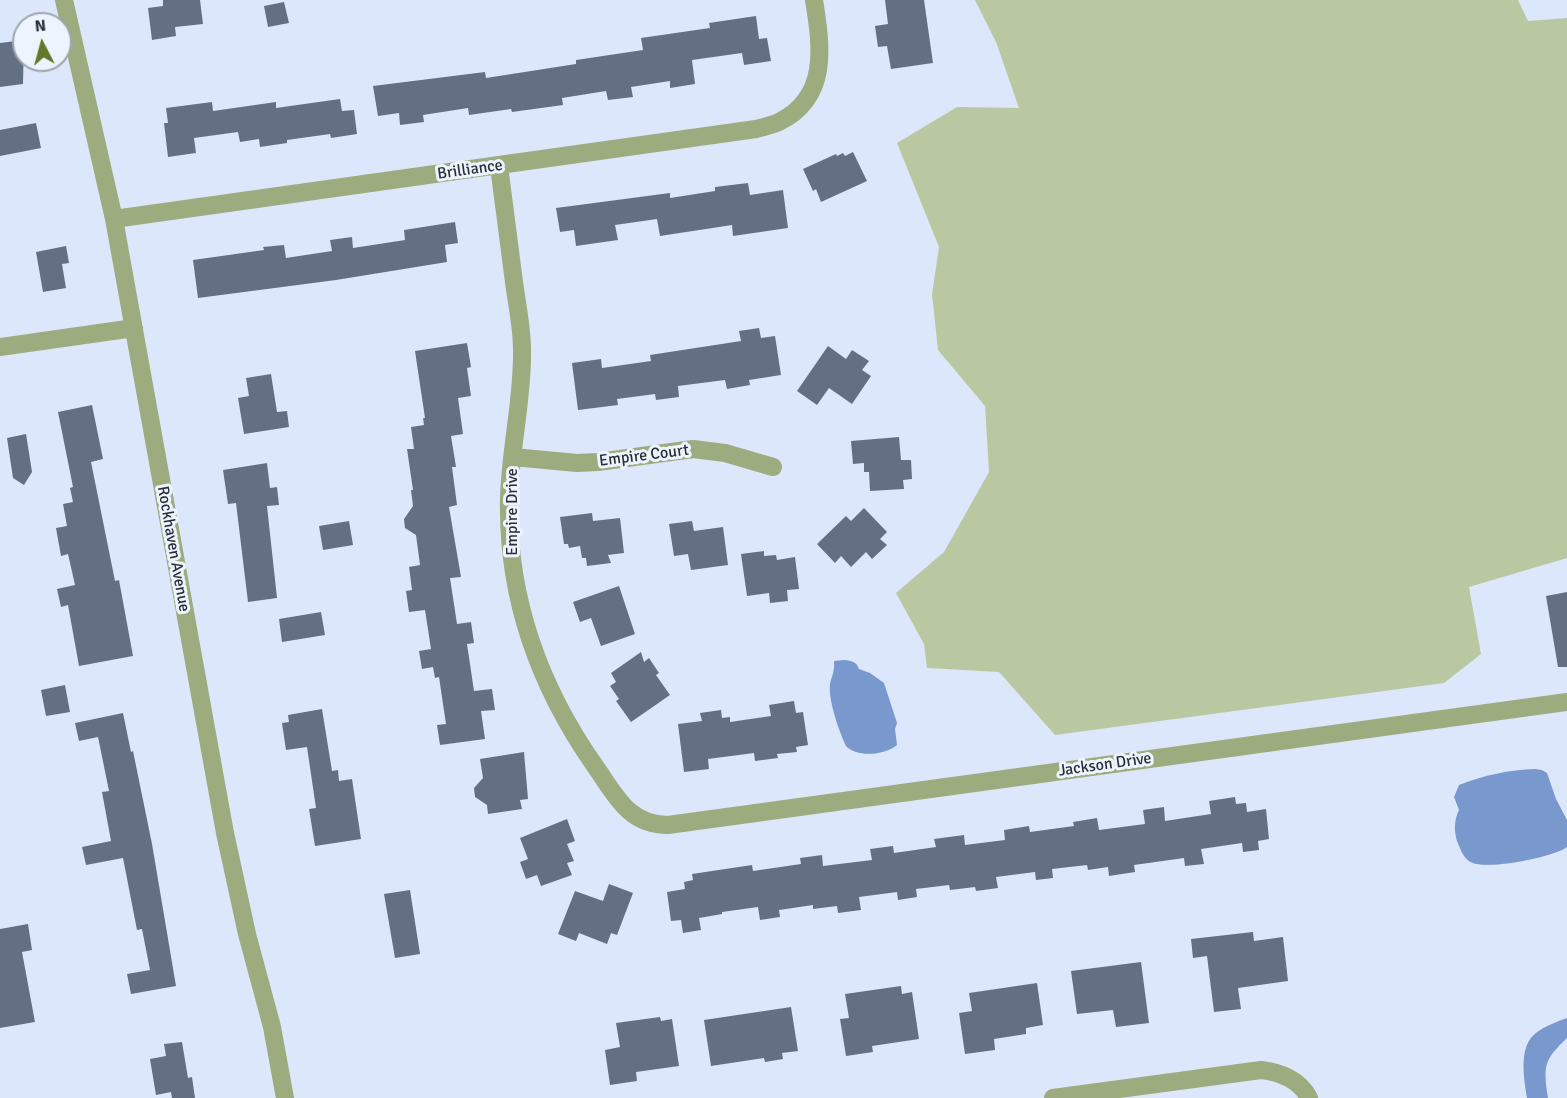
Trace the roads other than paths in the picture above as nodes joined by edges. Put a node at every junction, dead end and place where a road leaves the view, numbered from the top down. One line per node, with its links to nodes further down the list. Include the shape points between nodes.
1 (64, 0): 4 (street, Rockhaven Avenue)
2 (814, 0): 3 (street, Brilliance, via 821,52 817,77 795,111 779,122 756,129)
3 (499, 166): 4 (street, Brilliance); 7 (street, Empire Drive, via 522,349)
4 (114, 219): 5 (street, Rockhaven Avenue)
5 (134, 328): 6 (street); 11 (street, Rockhaven Avenue, via 225,833 272,1026)
6 (0, 347)
7 (513, 457): 8 (street, Empire Court, via 577,463 693,449); 10 (street, Empire Drive, via 509,499 513,570 537,660 562,714 591,760 632,815)
8 (773, 467)
9 (1567, 702): 10 (street, Jackson Drive, via 668,825)
10 (644, 822)
11 (285, 1098)
12 (1053, 1098): 13 (street, via 1261,1070 1289,1078)
13 (1309, 1098)

